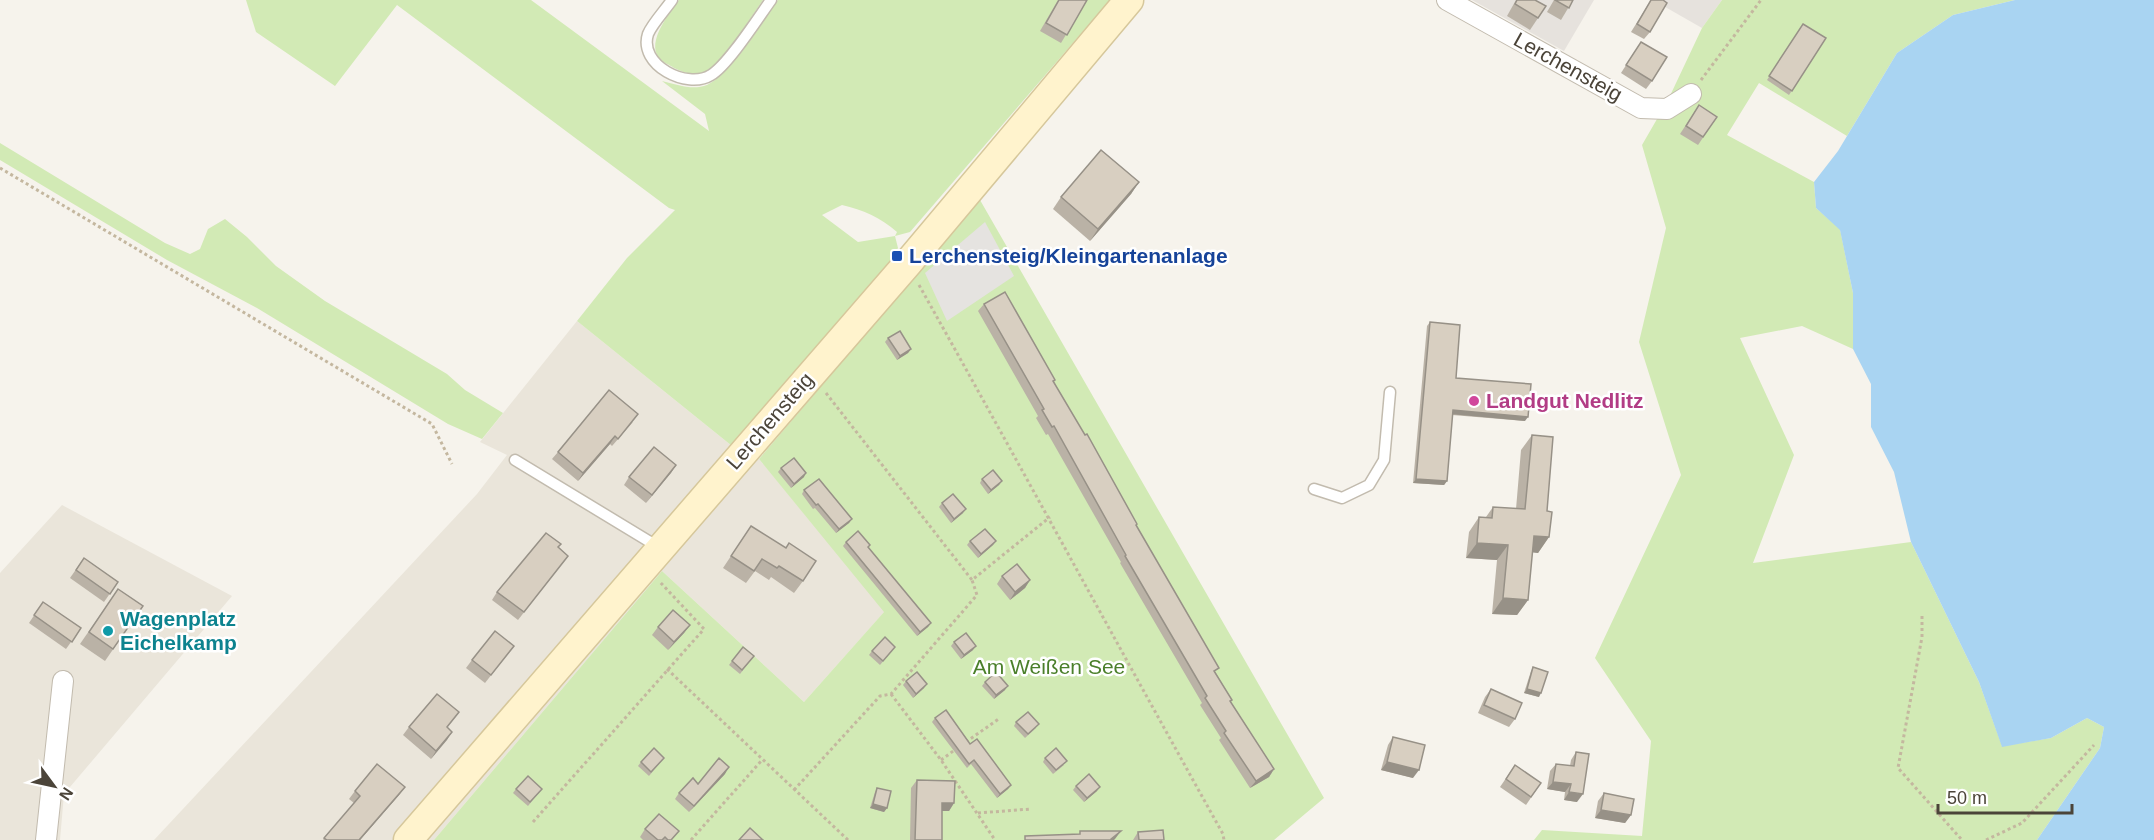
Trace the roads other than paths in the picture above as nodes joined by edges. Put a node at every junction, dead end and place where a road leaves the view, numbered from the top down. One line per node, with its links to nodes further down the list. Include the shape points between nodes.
1 (672, 0): 2 (lane, via 648,34 647,50 668,73 683,79 710,76 722,66)
2 (771, 0)
3 (1129, 0): 9 (street, Lerchensteig)
4 (1447, 0): 5 (street, Lerchensteig, via 1641,108 1667,108)
5 (1691, 94)
6 (1390, 392): 8 (lane, via 1384,460 1369,485 1342,498)
7 (515, 460): 9 (lane)
8 (1314, 489)
9 (652, 557): 12 (street, Lerchensteig)
10 (63, 681): 11 (street)
11 (46, 840)
12 (408, 840)

